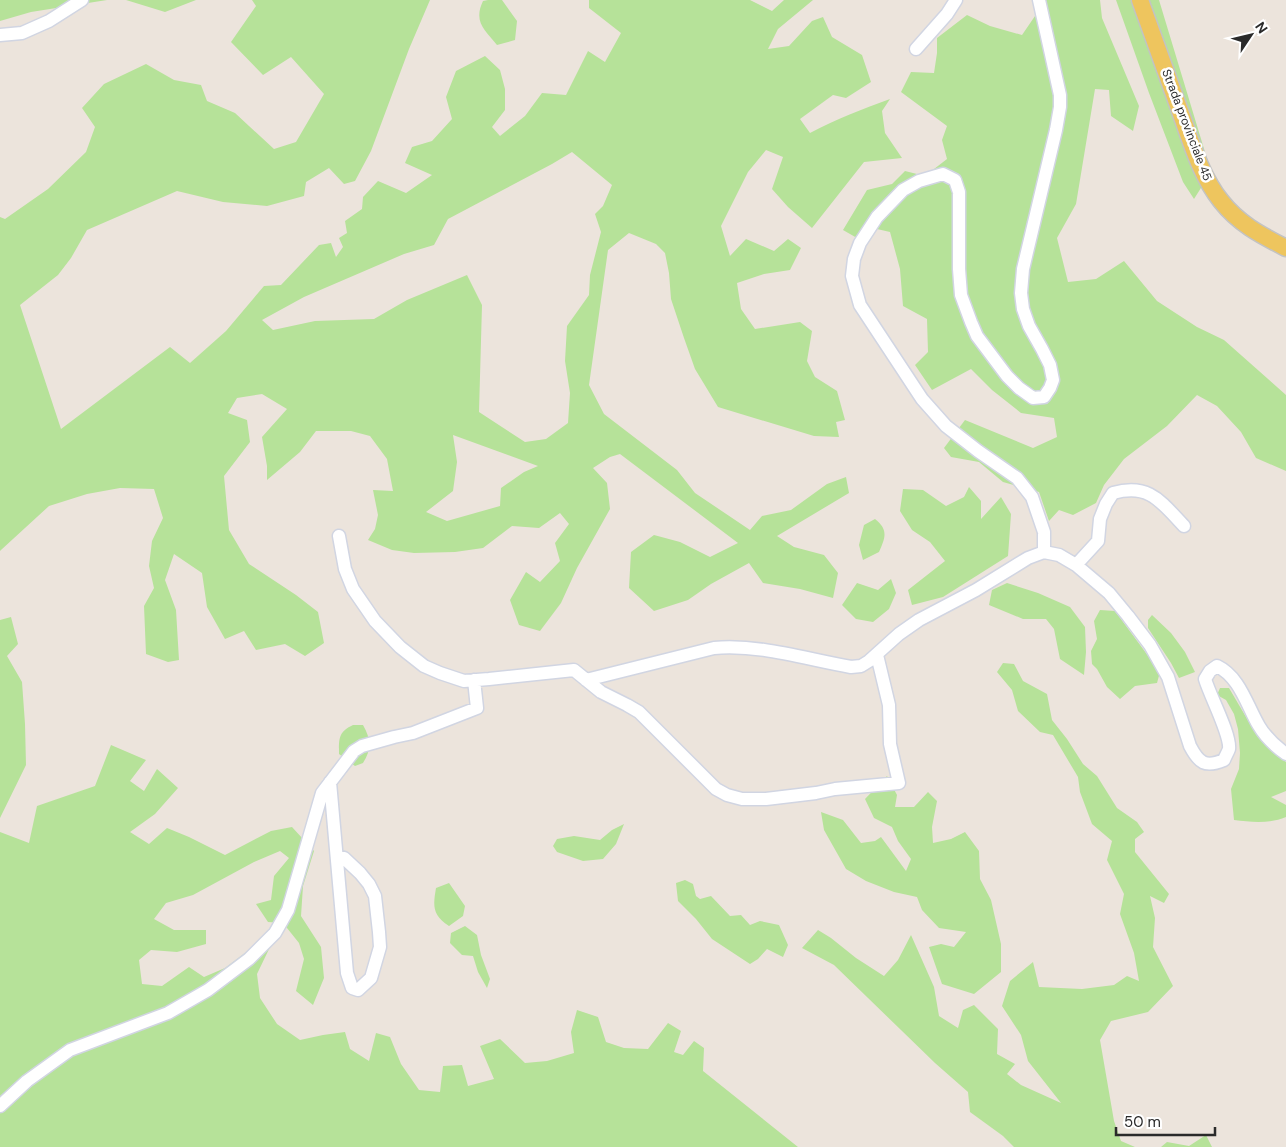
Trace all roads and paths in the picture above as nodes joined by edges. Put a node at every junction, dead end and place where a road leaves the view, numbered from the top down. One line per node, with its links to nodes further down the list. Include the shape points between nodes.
1 (82, 0): 5 (street, via 49,21 22,32)
2 (956, 0): 6 (street)
3 (1039, 0): 10 (street, via 1060,107 1023,269 1021,293 1029,326 1050,365 1053,380 1044,397 1033,398 1007,376 977,336 971,322 961,295 959,192 955,180 943,174 903,190 860,243 852,276 860,304 922,399 946,426 1017,478 1032,497 1044,532)
4 (1140, 0): 7 (main road, Strada provinciale 45, via 1208,182 1236,217)
5 (0, 35)
6 (916, 49)
7 (1286, 248)
8 (1184, 526): 11 (street, via 1154,495 1139,490 1113,492 1100,519 1098,542)
9 (339, 536): 13 (street, via 345,569 353,589 375,621 424,666 464,681)
10 (1044, 552): 11 (street, via 1059,555); 12 (street, via 919,620)
11 (1076, 566): 15 (street, via 1109,593 1150,645 1168,677 1195,756 1203,763 1213,764 1224,760 1229,749 1205,679 1217,666 1234,679 1260,727)
12 (876, 655): 14 (street, via 862,666 850,667 730,646); 14 (street, via 889,705 890,744 899,783 766,799 742,799 716,788 639,712 601,692)
13 (474, 680): 14 (street, via 574,670); 16 (street, via 477,708 413,734 362,746 354,751)
14 (586, 680)
15 (1286, 754)
16 (330, 782): 17 (street); 18 (street, via 317,808 288,910 275,933 250,959 208,990 168,1013 70,1050 27,1081)
17 (337, 856): 17 (street, via 347,974 352,988 358,990 371,978 380,947 375,896 360,872)
18 (0, 1106)

